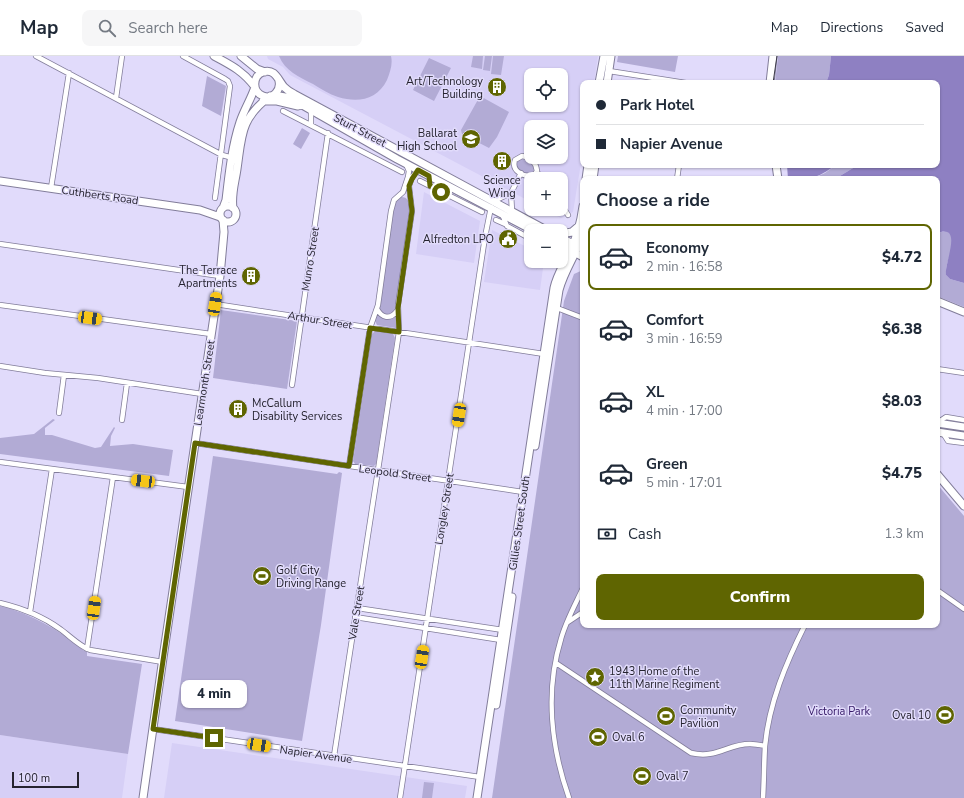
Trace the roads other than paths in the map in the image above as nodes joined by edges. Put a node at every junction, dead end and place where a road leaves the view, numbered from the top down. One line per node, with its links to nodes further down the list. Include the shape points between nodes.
1 (36, 56): 11 (street)
2 (122, 56): 19 (street)
3 (183, 56): 25 (street, via 225,78 230,84)
4 (214, 56): 17 (main road, via 239,70)
5 (241, 56): 10 (main road)
6 (604, 56): 12 (main road)
7 (611, 56): 9 (main road)
8 (773, 56): 15 (main road)
9 (609, 70): 13 (main road); 14 (street)
10 (265, 72): 16 (main road, via 274,74); 17 (main road, via 256,78)
11 (68, 74): 19 (street); 40 (street)
12 (600, 80)
13 (607, 80)
14 (668, 80)
15 (770, 80)
16 (280, 81): 18 (main road, via 279,88); 45 (main road, Sturt Street, via 294,94)
17 (255, 87): 18 (main road, via 259,94); 26 (main road, via 240,121)
18 (272, 96): 20 (main road); 22 (main road, Sturt Street, via 288,98)
19 (116, 98): 25 (street)
20 (263, 102): 22 (main road, via 271,100); 26 (main road, via 245,125)
21 (283, 111): 23 (street, Sturt Street)
22 (310, 111): 23 (street); 27 (main road, Sturt Street)
23 (311, 124): 24 (street, Sturt Street)
24 (328, 133): 28 (street, Sturt Street); 78 (street, Munro Street)
25 (222, 155): 26 (street); 39 (street)
26 (235, 158): 46 (main road); 50 (main road)
27 (397, 159): 28 (street, Sturt Street); 29 (main road, Sturt Street)
28 (383, 162): 31 (street, Sturt Street)
29 (406, 164): 30 (main road, Sturt Street); 42 (street, via 409,175 404,190)
30 (418, 170): 35 (main road, Sturt Street); 44 (street, Vale Street, via 410,183)
31 (402, 172)
32 (537, 172): 33 (street, via 533,161 521,156 514,163)
33 (521, 174): 34 (street); 41 (street)
34 (524, 175)
35 (429, 176): 38 (street); 48 (main road, Sturt Street)
36 (0, 181): 40 (main road, Cuthberts Road)
37 (420, 181): 38 (street, Sturt Street)
38 (430, 186): 47 (street, Sturt Street)
39 (217, 187): 43 (street); 46 (street, via 218,193)
40 (51, 188): 51 (main road, Cuthberts Road)
41 (511, 193): 45 (street); 52 (street)
42 (398, 197): 44 (street, via 404,195); 75 (street, via 391,211)
43 (215, 198)
44 (410, 198): 76 (street, Vale Street, via 412,211)
45 (491, 199): 48 (street, Longley Street); 52 (main road, Sturt Street)
46 (226, 200): 49 (main road)
47 (467, 205): 48 (street); 48 (street, Sturt Street)
48 (485, 207): 53 (main road, Sturt Street); 55 (street, Longley Street); 55 (street, Longley Street)
49 (223, 208): 50 (main road); 51 (main road, Cuthberts Road); 54 (main road, via 220,213)
50 (233, 208): 57 (main road, via 235,215)
51 (200, 210): 54 (main road, Cuthberts Road)
52 (512, 211): 60 (main road, Sturt Street)
53 (502, 214): 59 (street); 61 (main road, Sturt Street)
54 (222, 218): 57 (main road, via 227,222); 69 (main road, Learmonth Street)
55 (488, 219): 83 (street, Longley Street)
56 (496, 220): 59 (street)
57 (232, 221): 69 (main road, Learmonth Street)
58 (580, 221): 62 (main road)
59 (506, 224): 64 (street)
60 (535, 224)
61 (524, 226)
62 (579, 226): 63 (main road); 68 (main road)
63 (568, 233)
64 (524, 235)
65 (568, 243): 68 (main road)
66 (0, 244): 70 (street)
67 (568, 247): 68 (main road)
68 (578, 250): 74 (main road, Gillies Street South, via 562,282); 84 (main road, Gillies Street South, via 555,283)
69 (222, 253): 70 (main road, Learmonth Street)
70 (220, 276): 72 (main road, Learmonth Street)
71 (940, 302): 77 (main road)
72 (215, 304): 78 (street, Arthur Street); 82 (main road, Learmonth Street)
73 (0, 305): 82 (street)
74 (557, 308): 79 (street); 84 (main road, Gillies Street South)
75 (377, 309): 76 (street, via 386,317 393,316); 80 (street)
76 (397, 311): 81 (street, Vale Street)
77 (964, 312)
78 (301, 317): 80 (street, Arthur Street); 90 (street, Munro Street)
79 (580, 317)
80 (370, 328): 81 (street, Arthur Street); 103 (street)
81 (399, 332): 83 (street, Arthur Street); 105 (street, Vale Street)
82 (211, 334): 91 (main road, Learmonth Street)
83 (470, 343): 84 (street, Arthur Street); 108 (street, Longley Street)
84 (546, 355): 110 (main road, Gillies Street South)
85 (0, 368): 88 (street)
86 (940, 369): 87 (street)
87 (964, 373)
88 (64, 375): 89 (street); 92 (street)
89 (127, 383): 91 (street); 93 (street)
90 (292, 385)
91 (202, 394): 100 (main road, Learmonth Street)
92 (59, 413)
93 (122, 420)
94 (964, 420): 95 (street, via 948,417)
95 (940, 421)
96 (940, 424): 97 (main road)
97 (964, 428)
98 (940, 432): 99 (main road); 101 (street, via 948,441)
99 (964, 436)
100 (195, 443): 103 (street, Leopold Street); 109 (main road, Learmonth Street)
101 (964, 443)
102 (0, 462): 104 (street)
103 (349, 466): 105 (street, Leopold Street)
104 (52, 469): 106 (street); 117 (street)
105 (378, 470): 108 (street, Leopold Street); 115 (street, Vale Street)
106 (112, 477): 109 (street); 126 (street)
107 (940, 478): 111 (main road)
108 (448, 481): 110 (street, Leopold Street); 120 (street, Longley Street)
109 (188, 487): 127 (main road, Learmonth Street)
110 (525, 492): 124 (main road, Gillies Street South)
111 (964, 506)
112 (940, 592): 116 (street)
113 (580, 594): 121 (street)
114 (0, 603): 117 (street)
115 (356, 608): 119 (street, Vale Street); 120 (street)
116 (964, 608)
117 (30, 612): 126 (street, via 57,626)
118 (580, 614): 121 (street)
119 (355, 617): 122 (street); 131 (street, Vale Street)
120 (427, 619): 122 (street, Longley Street); 124 (street)
121 (566, 623): 128 (street)
122 (426, 628): 125 (street); 132 (street, Longley Street)
123 (804, 628): 130 (street, via 781,676)
124 (505, 631): 125 (main road, Gillies Street South)
125 (503, 640): 133 (main road, Gillies Street South)
126 (87, 649): 127 (street)
127 (163, 662): 129 (main road, Learmonth Street)
128 (556, 663): 130 (street, via 691,753 710,755 745,744); 138 (street, via 552,693 553,729 558,760)
129 (153, 729): 131 (street, Napier Avenue); 134 (main road, Learmonth Street)
130 (765, 746): 139 (street)
131 (334, 756): 132 (street, Napier Avenue)
132 (405, 766): 133 (street, Napier Avenue); 135 (street, Longley Street)
133 (482, 778): 136 (main road, Gillies Street South); 137 (main road, Gillies Street South)
134 (143, 798)
135 (400, 798)
136 (477, 798)
137 (481, 798)
138 (569, 798)
139 (763, 798)

